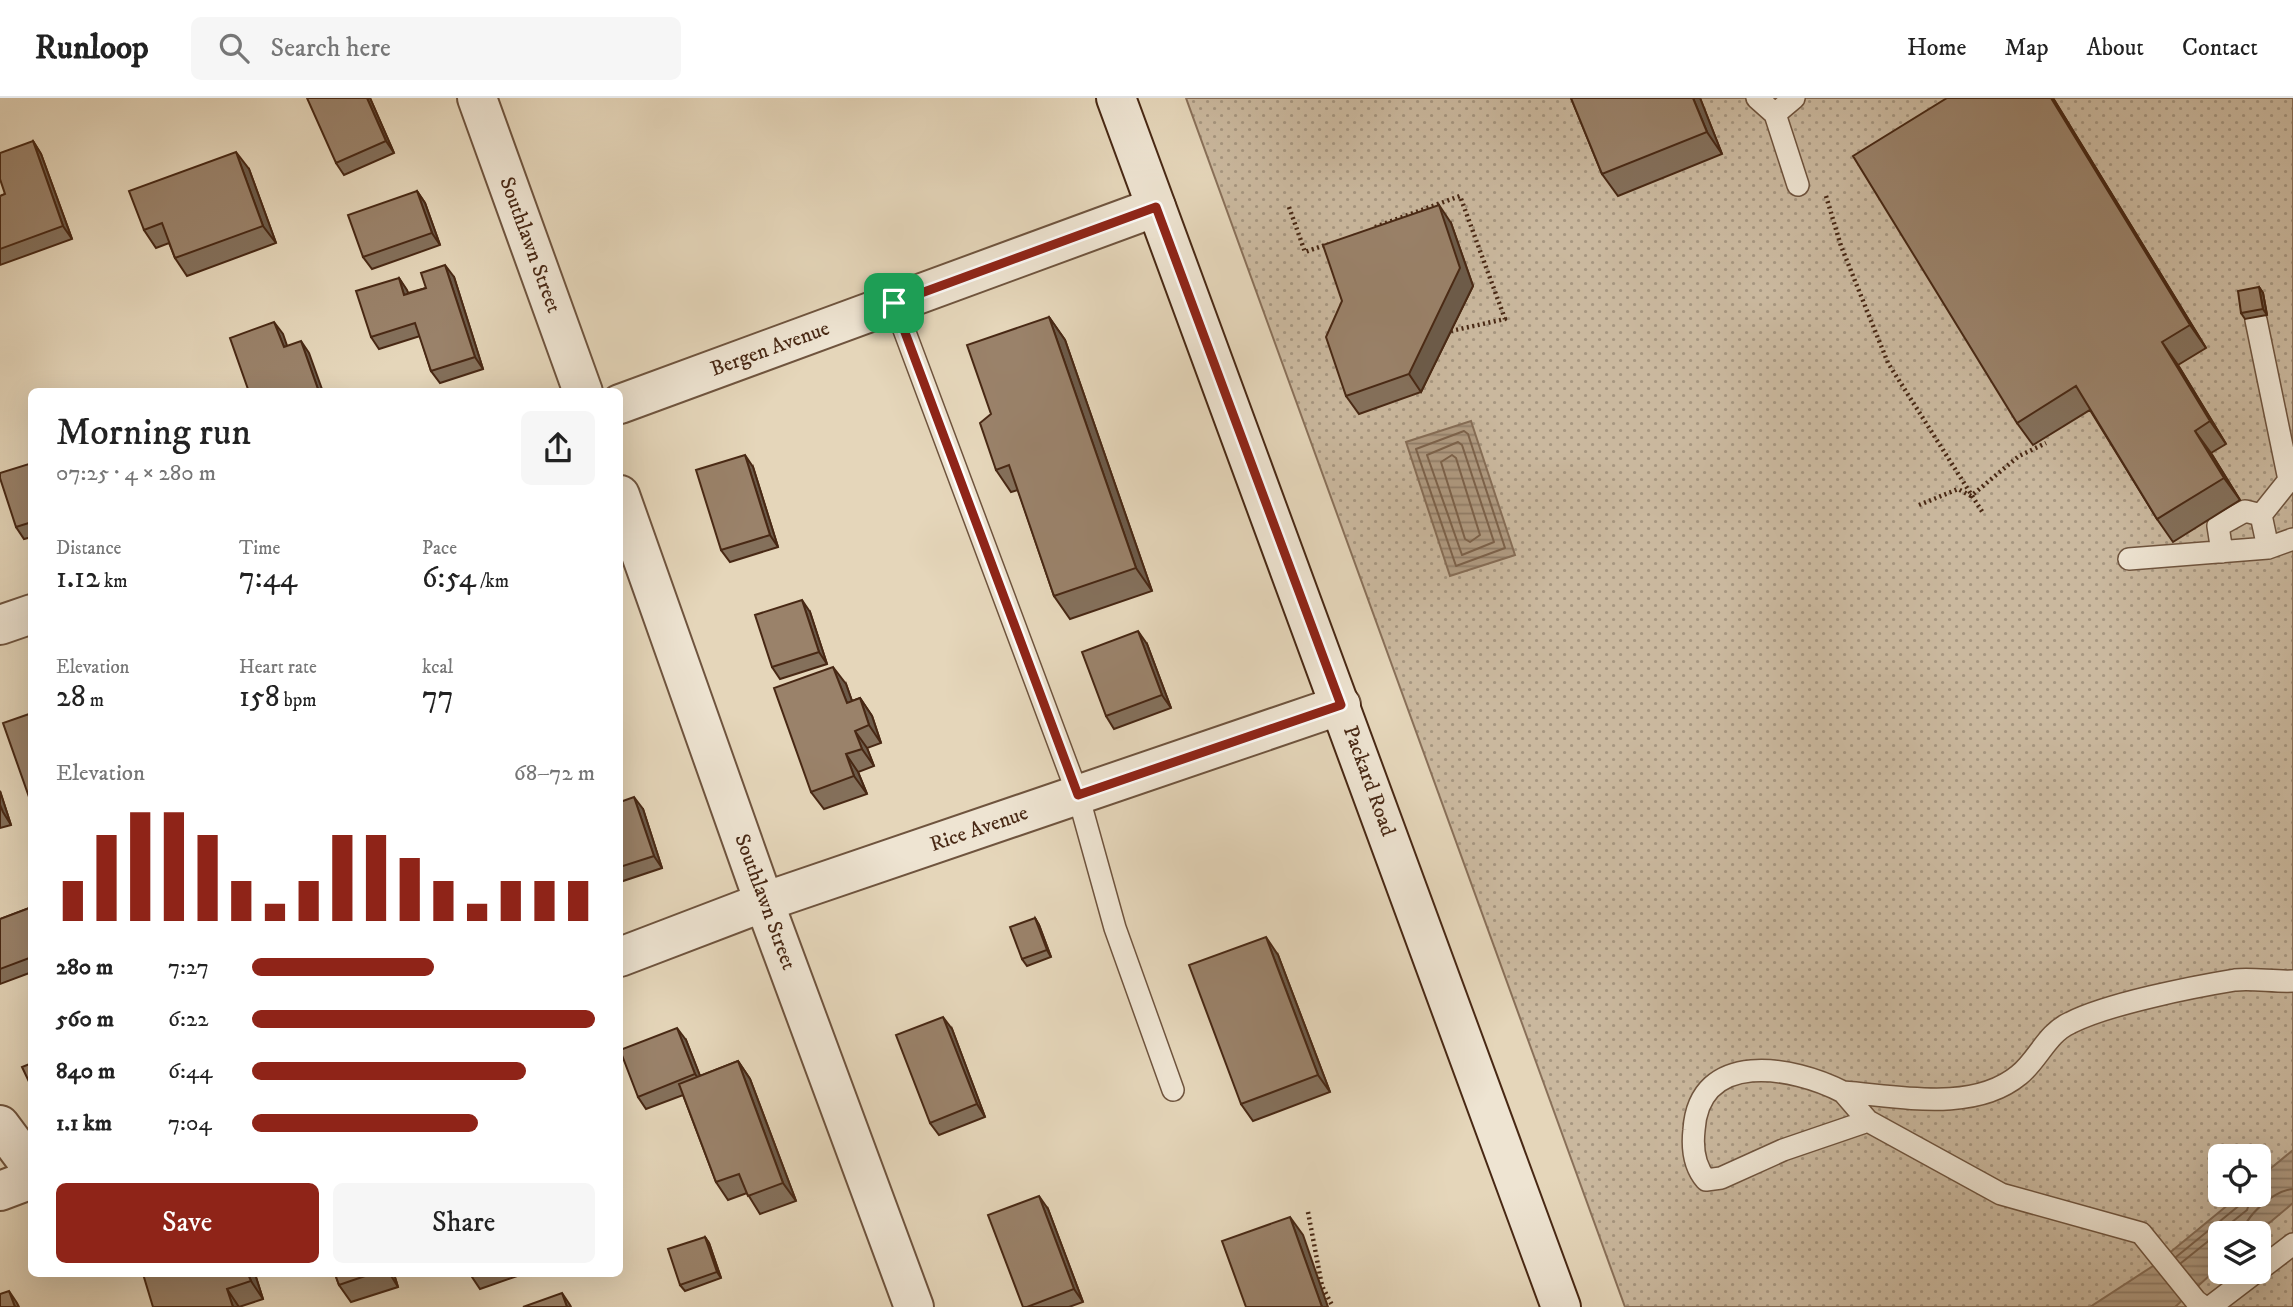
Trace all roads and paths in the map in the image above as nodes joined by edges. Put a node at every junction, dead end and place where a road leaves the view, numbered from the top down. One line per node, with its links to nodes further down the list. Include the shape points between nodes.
1 (477, 98): 15 (street, Southlawn Street)
2 (1116, 98): 9 (street, Packard Road)
3 (1757, 98): 5 (lane)
4 (1794, 98): 5 (lane)
5 (1774, 114): 6 (lane)
6 (1798, 185)
7 (1824, 188): 18 (path, via 1841,246 1888,363)
8 (1289, 206): 11 (path, via 1305,252)
9 (1156, 207): 12 (street, Bergen Avenue); 29 (street, Packard Road)
10 (1373, 228): 14 (path, via 1460,196 1505,319)
11 (1337, 241)
12 (894, 303): 16 (street, Bergen Avenue); 30 (lane)
13 (2256, 320): 22 (lane, via 2289,480)
14 (1451, 331)
15 (582, 388)
16 (623, 403)
17 (2046, 443): 18 (path, via 2020,456)
18 (1971, 496): 20 (path, via 1958,489); 21 (path)
19 (623, 503): 31 (street, Southlawn Street)
20 (1919, 505)
21 (1983, 513)
22 (2261, 515): 24 (lane); 25 (lane, via 2245,511 2218,526)
23 (2293, 539): 24 (lane)
24 (2268, 548): 25 (lane)
25 (2222, 552): 26 (lane)
26 (2129, 559)
27 (28, 615): 28 (street)
28 (0, 625)
29 (1341, 705): 30 (street, Rice Avenue); 48 (street, Packard Road)
30 (1078, 795): 31 (street, Rice Avenue); 34 (lane, via 1115,928)
31 (764, 902): 32 (street, Rice Avenue); 46 (street, Southlawn Street)
32 (623, 956)
33 (2293, 981): 35 (lane, via 2237,980 2072,1021 2056,1031 2026,1069 1985,1094 1917,1098)
34 (1173, 1090)
35 (1843, 1092): 36 (lane); 36 (lane, via 1817,1078 1781,1070 1739,1071 1706,1089 1695,1115 1697,1170 1706,1180 1721,1178 1783,1150)
36 (1868, 1121): 45 (lane, via 2001,1194 2141,1233)
37 (0, 1125): 38 (street)
38 (28, 1163)
39 (28, 1180): 40 (street)
40 (0, 1191)
41 (1308, 1212): 47 (path, via 1322,1286)
42 (2293, 1244): 43 (lane)
43 (2271, 1261)
44 (2237, 1284): 45 (lane)
45 (2203, 1305)
46 (914, 1307)
47 (1333, 1307)
48 (1561, 1307)

